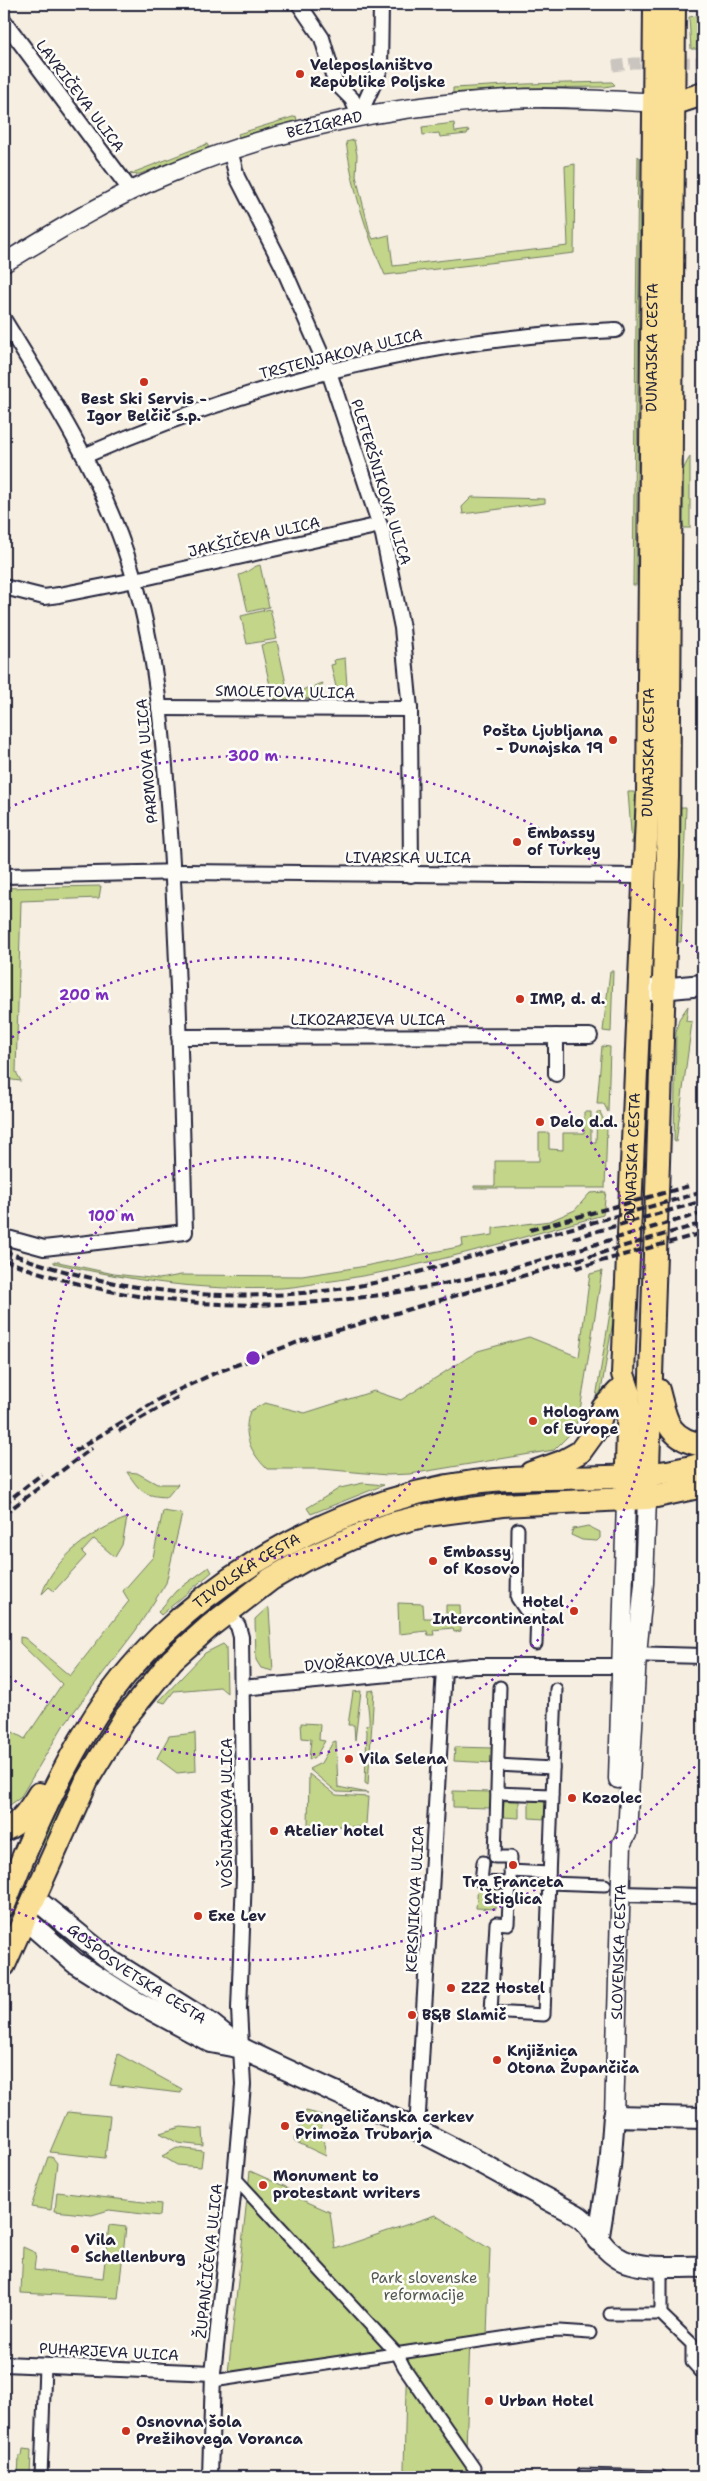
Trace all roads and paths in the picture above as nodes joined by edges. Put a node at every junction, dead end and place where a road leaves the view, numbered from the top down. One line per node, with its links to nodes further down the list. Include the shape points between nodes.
1 (299, 4): 9 (street, via 322,38 335,82 352,99)
2 (381, 4): 9 (street, via 380,69)
3 (655, 4): 7 (main road, DUNAJSKA CESTA)
4 (674, 4): 7 (main road, DUNAJSKA CESTA)
5 (4, 21): 11 (street, LAVRIČEVA ULICA)
6 (703, 94): 7 (main road)
7 (664, 103): 8 (main road); 9 (street, BEŽIGRAD, via 508,99); 25 (main road, DUNAJSKA CESTA); 27 (main road, DUNAJSKA CESTA, via 668,857)
8 (703, 112)
9 (359, 116): 10 (street, BEŽIGRAD)
10 (230, 150): 11 (street, BEŽIGRAD); 15 (street, PLETERŠNIKOVA ULICA, via 237,177 282,265)
11 (131, 191): 12 (street, BEŽIGRAD, via 67,224)
12 (4, 264)
13 (4, 320): 16 (street, PARMOVA ULICA)
14 (616, 330): 15 (street, TRSTENJAKOVA ULICA, via 560,332 482,341)
15 (329, 372): 16 (street, TRSTENJAKOVA ULICA, via 204,408); 17 (street, PLETERŠNIKOVA ULICA)
16 (84, 456): 18 (street, PARMOVA ULICA, via 115,522)
17 (380, 525): 18 (street, JAKŠIČEVA ULICA); 21 (street, PLETERŠNIKOVA ULICA, via 402,628)
18 (135, 580): 19 (street, JAKŠIČEVA ULICA, via 44,597); 20 (street, PARMOVA ULICA)
19 (4, 587)
20 (159, 708): 21 (street, SMOLETOVA ULICA); 22 (street, PARMOVA ULICA)
21 (410, 709): 23 (street, PLETERŠNIKOVA ULICA)
22 (173, 873): 23 (street, LIVARSKA ULICA); 24 (street, LIVARSKA ULICA); 31 (street, PARMOVA ULICA)
23 (411, 875): 25 (street, LIVARSKA ULICA)
24 (4, 876)
25 (644, 876): 28 (main road, DUNAJSKA CESTA)
26 (703, 985): 27 (main road)
27 (664, 990): 28 (main road); 34 (main road, DUNAJSKA CESTA)
28 (639, 992): 35 (main road, DUNAJSKA CESTA)
29 (556, 1036): 30 (street, LIKOZARJEVA ULICA); 31 (street, LIKOZARJEVA ULICA); 32 (street)
30 (590, 1036)
31 (179, 1037): 33 (street, PARMOVA ULICA, via 185,1232 44,1248)
32 (556, 1074)
33 (4, 1238)
34 (652, 1362): 36 (main road, via 670,1427 684,1440); 38 (main road, DUNAJSKA CESTA)
35 (620, 1383): 38 (main road, DUNAJSKA CESTA, via 628,1392); 39 (main road, via 611,1426 598,1448 578,1467); 40 (main road, via 603,1408 591,1439 571,1458 543,1469)
36 (703, 1445)
37 (703, 1464): 38 (main road, TIVOLSKA CESTA, via 673,1472)
38 (637, 1476): 39 (main road, TIVOLSKA CESTA); 42 (main road, DUNAJSKA CESTA)
39 (550, 1479): 40 (main road, TIVOLSKA CESTA)
40 (496, 1480): 54 (main road, TIVOLSKA CESTA, via 428,1491 359,1511 305,1535 239,1573 205,1598 136,1664 90,1725)
41 (703, 1486): 42 (main road, TIVOLSKA CESTA)
42 (636, 1499): 44 (main road, TIVOLSKA CESTA, via 485,1506 388,1525 304,1560 270,1579); 47 (street, SLOVENSKA CESTA, via 644,1583)
43 (518, 1528): 45 (street, via 517,1598 524,1610 537,1610)
44 (228, 1613): 50 (street, VOŠNJAKOVA ULICA, via 238,1626 241,1637); 64 (main road, TIVOLSKA CESTA, via 172,1660 124,1719 87,1780)
45 (536, 1644)
46 (703, 1656): 47 (street)
47 (627, 1658): 48 (street, DVOŘAKOVA ULICA, via 569,1665); 62 (street, SLOVENSKA CESTA, via 617,1834 622,1844)
48 (444, 1670): 50 (street, DVOŘAKOVA ULICA); 71 (street, KERSNIKOVA ULICA)
49 (500, 1687): 52 (street)
50 (242, 1688): 68 (street, VOŠNJAKOVA ULICA, via 244,1849)
51 (556, 1689): 53 (street)
52 (498, 1765): 53 (street); 55 (street)
53 (553, 1768): 56 (street)
54 (63, 1772): 57 (main road, via 44,1785 17,1823); 59 (main road, TIVOLSKA CESTA)
55 (497, 1792): 56 (street); 60 (street, via 495,1857 511,1857)
56 (552, 1795): 61 (street)
57 (4, 1830)
58 (483, 1862): 60 (street, via 482,1882)
59 (9, 1876): 64 (main road); 65 (main road, TIVOLSKA CESTA)
60 (510, 1877): 61 (street); 61 (street, via 508,1924 496,1923 491,2012 544,2015)
61 (549, 1878): 62 (street)
62 (613, 1890): 63 (street); 69 (street, SLOVENSKA CESTA)
63 (703, 1896)
64 (34, 1898): 66 (main road, TIVOLSKA CESTA); 68 (main road, GOSPOSVETSKA CESTA, via 114,1963 212,2024)
65 (4, 1902): 66 (main road)
66 (25, 1919): 67 (main road, TIVOLSKA CESTA); 68 (main road, GOSPOSVETSKA CESTA, via 75,1963 135,2001 211,2042)
67 (4, 1965)
68 (240, 2048): 71 (main road, GOSPOSVETSKA CESTA); 72 (street, ŽUPANČIČEVA ULICA, via 242,2098)
69 (614, 2116): 70 (main road); 73 (main road, SLOVENSKA CESTA, via 610,2167)
70 (703, 2118)
71 (417, 2130): 73 (main road, GOSPOSVETSKA CESTA, via 582,2218)
72 (235, 2178): 79 (street); 83 (street, ŽUPANČIČEVA ULICA)
73 (598, 2241): 74 (main road, GOSPOSVETSKA CESTA, via 614,2256 638,2265)
74 (703, 2266)
75 (661, 2277): 77 (street)
76 (610, 2314): 77 (street)
77 (661, 2314): 82 (street, via 692,2344 692,2362)
78 (590, 2333): 79 (street, via 541,2332)
79 (398, 2355): 83 (street); 84 (street)
80 (4, 2364): 81 (street, PUHARJEVA ULICA)
81 (45, 2366): 83 (street, PUHARJEVA ULICA); 87 (street)
82 (703, 2374)
83 (213, 2377): 88 (street, ŽUPANČIČEVA ULICA)
84 (474, 2468)
85 (650, 2472): 86 (street); 89 (street)
86 (582, 2475)
87 (41, 2477)
88 (210, 2477)
89 (661, 2477)

